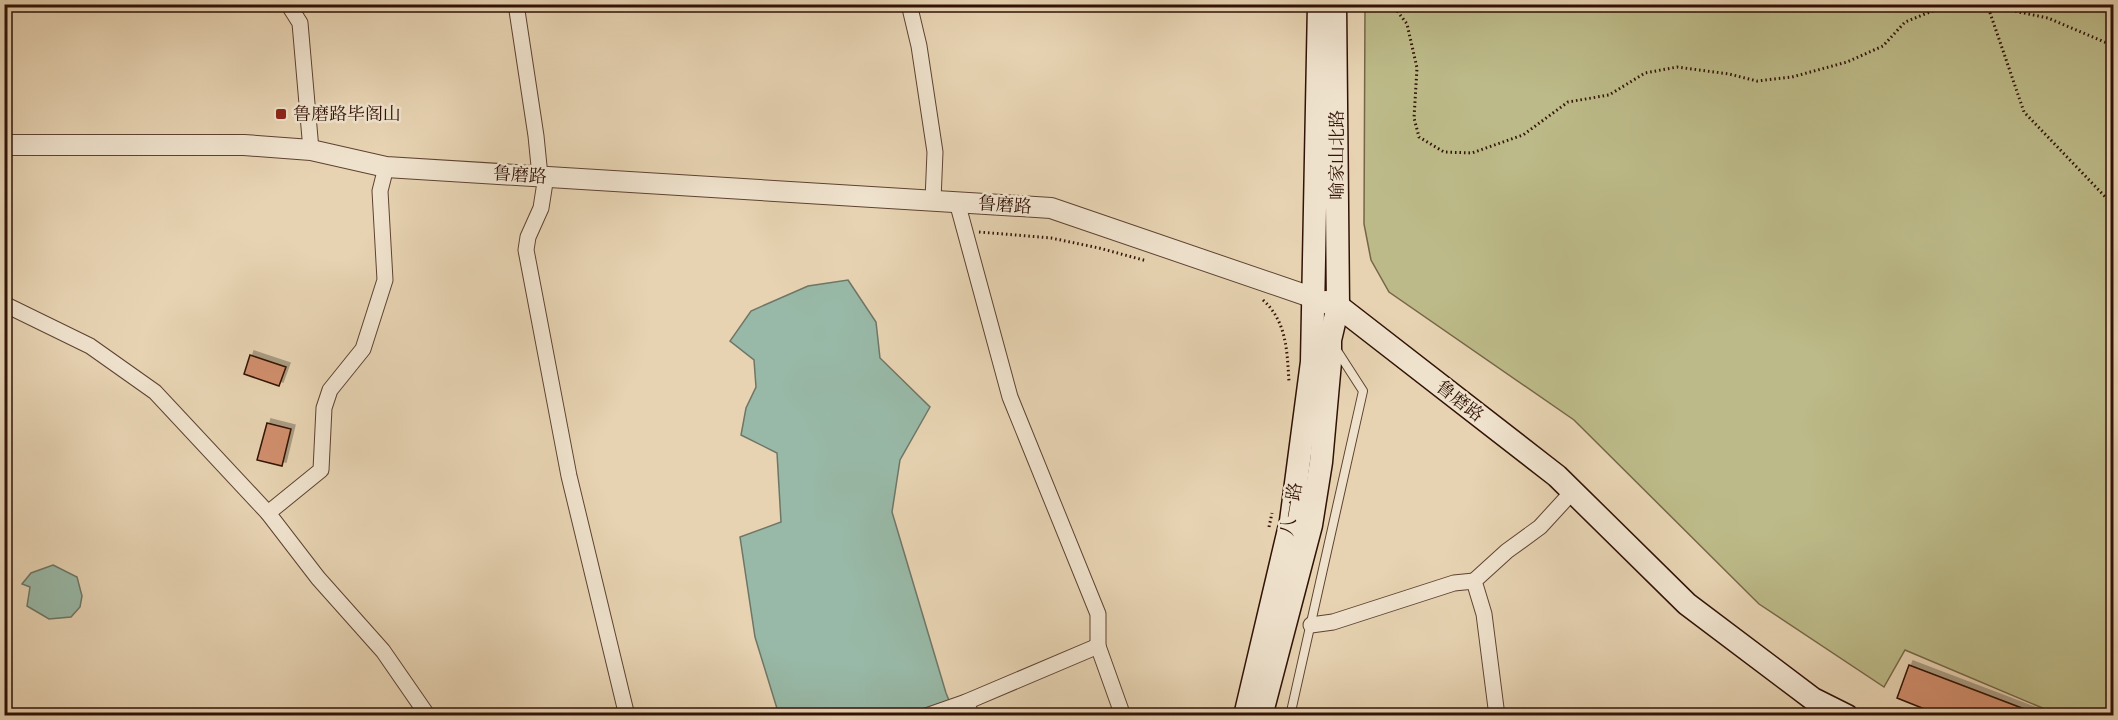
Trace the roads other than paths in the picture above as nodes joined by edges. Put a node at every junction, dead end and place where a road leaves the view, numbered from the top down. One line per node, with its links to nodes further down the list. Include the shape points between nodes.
1 (288, 4): 7 (street, via 300,23)
2 (516, 4): 9 (street)
3 (909, 4): 10 (street, via 935,152)
4 (1319, 4): 12 (main road, 喻家山北路)
5 (1335, 4): 14 (main road, 喻家山北路)
6 (4, 146): 7 (street, 鲁磨路, via 244,145)
7 (311, 150): 8 (street, 鲁磨路)
8 (386, 166): 9 (street, 鲁磨路); 17 (street, via 380,191 385,280 363,349 330,390 324,408 321,470)
9 (543, 176): 10 (street, 鲁磨路); 23 (street, via 541,208 526,250 569,476)
10 (933, 200): 11 (street, 鲁磨路)
11 (957, 202): 12 (street, 鲁磨路, via 1051,208); 20 (street, via 1010,397 1098,614)
12 (1314, 298): 14 (main road, 鲁磨路); 26 (main road, 八一路, via 1312,362 1291,521)
13 (4, 304): 17 (street, via 90,346 155,392)
14 (1338, 306): 15 (main road, 八一路); 16 (main road, 鲁磨路)
15 (1330, 340): 19 (lane, via 1363,391); 27 (main road, 八一路, via 1322,462 1311,525)
16 (1573, 491): 18 (street, via 1540,527); 30 (main road, 鲁磨路, via 1687,604 1813,699)
17 (268, 513): 22 (street, via 318,578 383,651)
18 (1474, 581): 19 (street, via 1454,583 1333,622); 29 (street, via 1484,614)
19 (1311, 625): 28 (lane)
20 (1098, 646): 21 (street); 25 (street)
21 (969, 709): 24 (street)
22 (428, 716)
23 (627, 716)
24 (926, 716)
25 (1123, 716)
26 (1245, 716)
27 (1261, 716)
28 (1290, 716)
29 (1497, 716)
30 (1847, 716)

